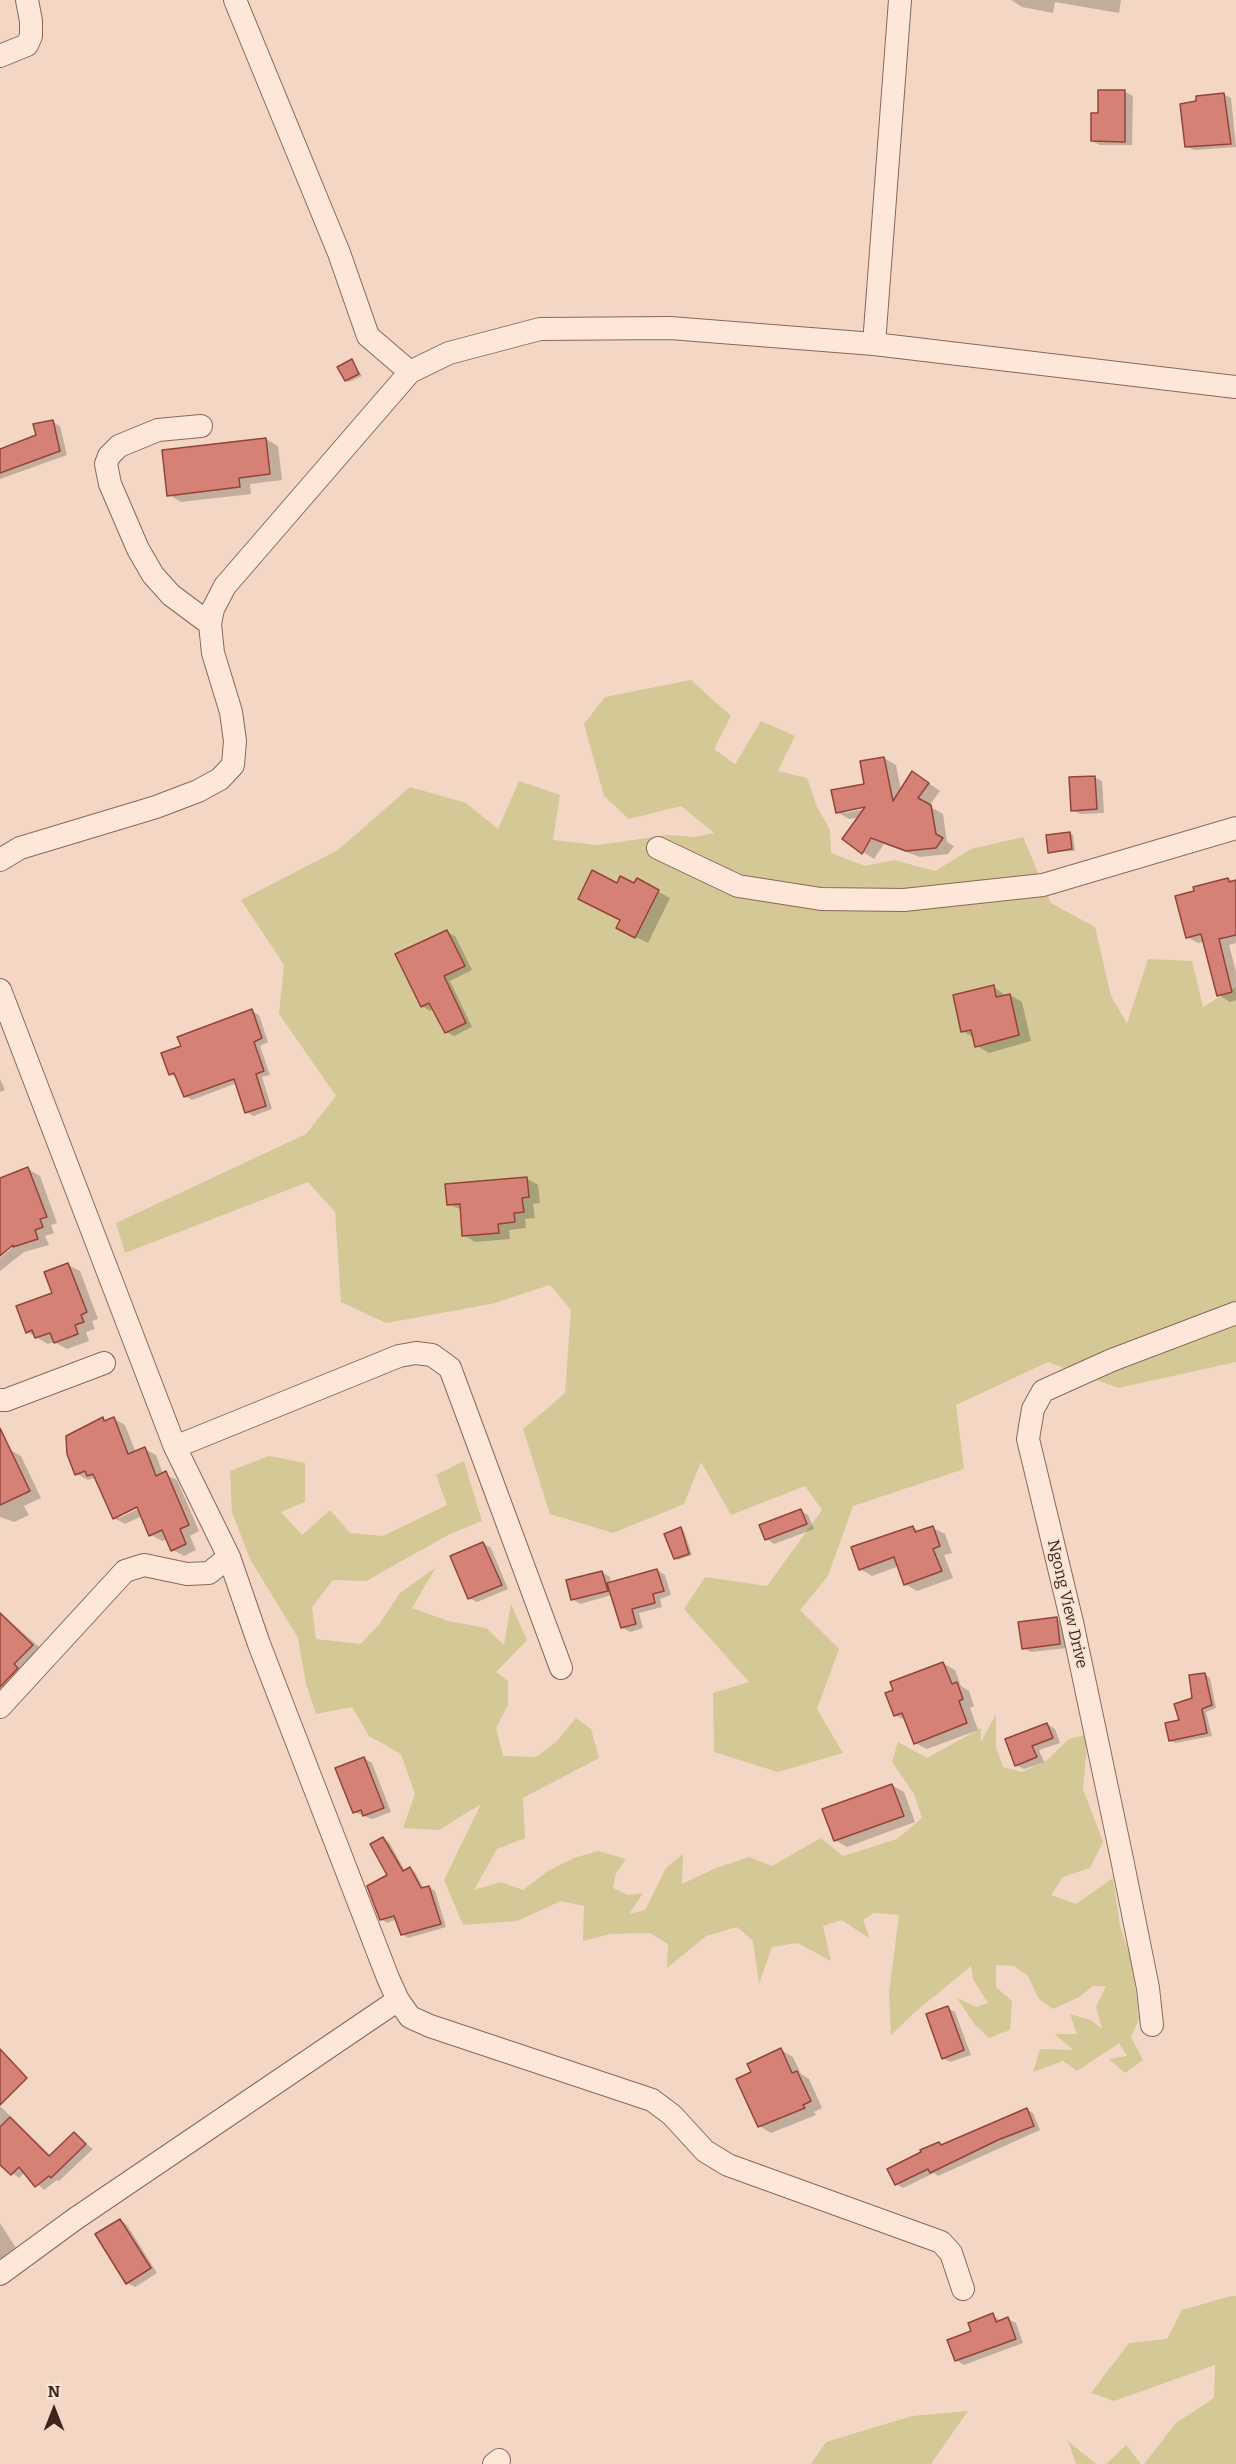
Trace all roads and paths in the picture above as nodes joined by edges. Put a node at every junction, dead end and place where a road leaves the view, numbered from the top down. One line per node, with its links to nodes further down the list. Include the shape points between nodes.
1 (27, 0): 4 (street, via 31,21 27,45)
2 (235, 0): 6 (street, via 339,253 368,336)
3 (900, 0): 5 (street)
4 (0, 56)
5 (874, 344): 6 (street, via 670,328 540,329 448,353); 7 (street)
6 (410, 372): 9 (street, via 225,586)
7 (1236, 387)
8 (201, 426): 9 (street, via 158,430 119,446 106,464 114,495 153,575 171,595)
9 (210, 624): 12 (street, via 213,653 231,712 233,765 220,779 198,791 20,848)
10 (1236, 828): 11 (street, via 1043,885 904,900 821,899 738,886)
11 (658, 848)
12 (0, 860)
13 (0, 990): 17 (street)
14 (1236, 1313): 22 (street, Ngong View Drive, via 1043,1390 1033,1408 1028,1439 1072,1622 1148,1988)
15 (105, 1363): 16 (street)
16 (0, 1400)
17 (175, 1448): 18 (street); 19 (street, via 399,1356 432,1355 450,1368)
18 (229, 1557): 20 (street, via 209,1573 187,1574 144,1565 125,1572); 21 (street)
19 (561, 1668)
20 (0, 1707)
21 (398, 2000): 23 (street); 24 (street, via 410,2017 430,2026 652,2100 672,2115 705,2151 728,2165 940,2242 951,2253)
22 (1152, 2025)
23 (0, 2274)
24 (963, 2289)

